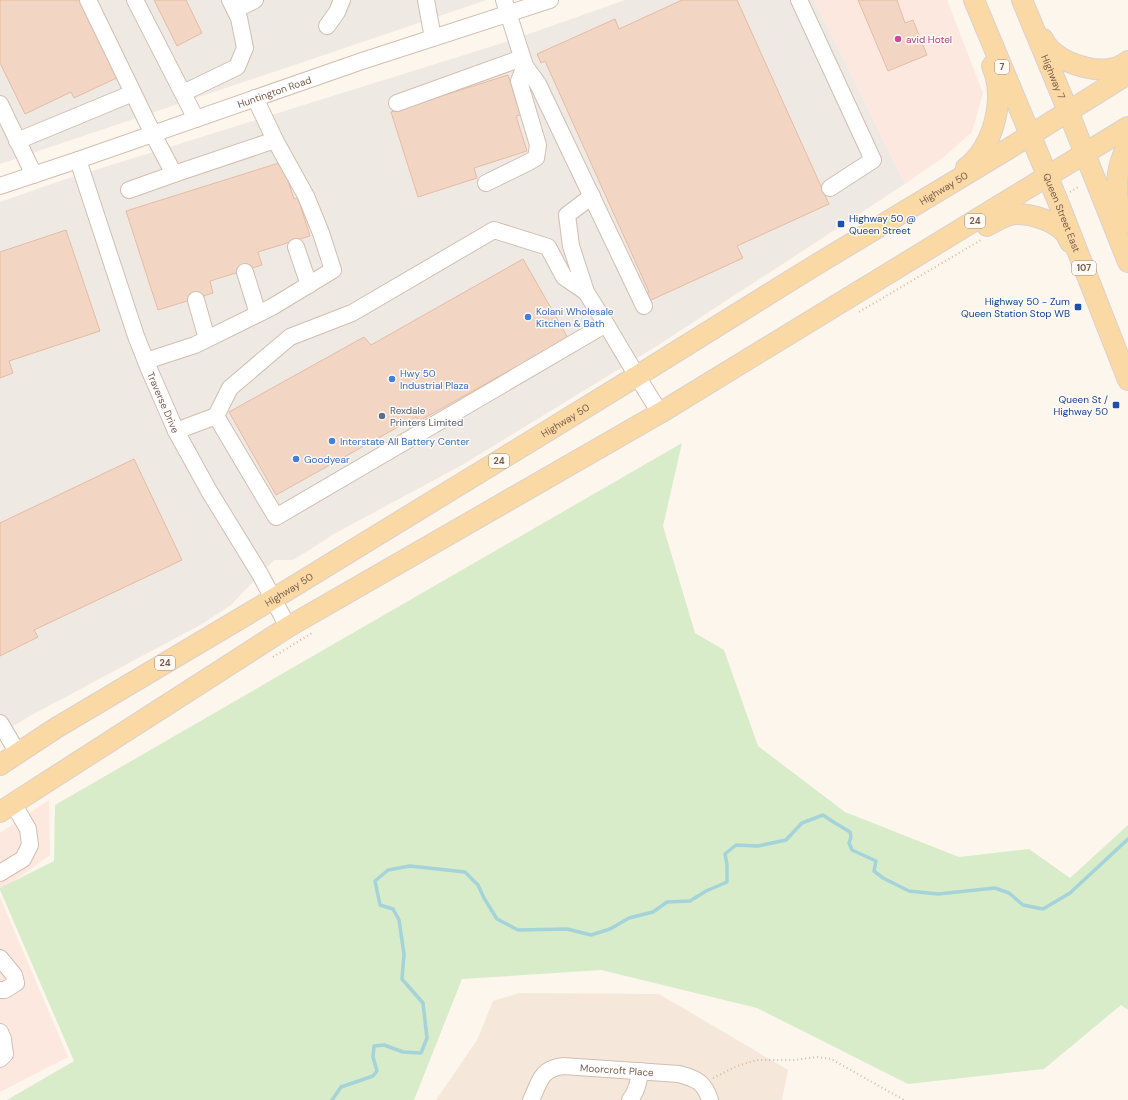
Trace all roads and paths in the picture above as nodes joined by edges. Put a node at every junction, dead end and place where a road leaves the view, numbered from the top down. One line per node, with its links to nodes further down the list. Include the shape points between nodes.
1 (88, 0): 19 (street)
2 (135, 0): 20 (street)
3 (255, 0): 12 (street)
4 (342, 0): 14 (street)
5 (426, 0): 15 (street)
6 (550, 0): 13 (street, Huntington Road)
7 (799, 0): 41 (street, via 873,160)
8 (964, 0): 45 (main road, via 996,79 998,103 992,129 974,162 895,212)
9 (974, 0): 29 (main road, 7)
10 (1022, 0): 24 (main road, Highway 7)
11 (1026, 0): 16 (main road, via 1045,43 1068,62 1095,70 1114,68)
12 (232, 5): 20 (street, via 239,18 244,48 237,67)
13 (507, 7): 15 (street, Huntington Road); 17 (street)
14 (327, 26)
15 (433, 38): 21 (street, Huntington Road)
16 (1128, 61)
17 (523, 62): 22 (street); 39 (street, via 519,81 538,145 536,158); 43 (street, via 538,84)
18 (1128, 74): 24 (main road, Highway 50 / 24)
19 (133, 93): 28 (street); 30 (street)
20 (183, 93): 25 (street)
21 (255, 98): 25 (street, Huntington Road); 31 (street)
22 (397, 103)
23 (0, 104): 26 (street)
24 (1068, 111): 29 (main road, Highway 50 / 24); 33 (main road, Highway 7)
25 (196, 119): 28 (street, Huntington Road)
26 (4, 125): 30 (street)
27 (1128, 127): 33 (main road, 24)
28 (153, 134): 34 (street, Huntington Road); 35 (street)
29 (1030, 135): 37 (main road, Queen Street East / 107); 45 (main road, Highway 50 / 24)
30 (17, 140): 36 (street)
31 (275, 140): 35 (street); 51 (street, via 306,196 333,270)
32 (1128, 145): 46 (main road, via 1117,176 1117,198)
33 (1085, 154): 37 (main road, 24); 38 (main road)
34 (78, 160): 36 (street, Huntington Road); 59 (street, Traverse Drive)
35 (174, 174): 42 (street)
36 (34, 175): 40 (street, Huntington Road)
37 (1048, 177): 44 (main road, Queen Street East / 107); 49 (main road, 24)
38 (1095, 178): 44 (path); 48 (main road)
39 (486, 183)
40 (0, 186)
41 (830, 188)
42 (129, 190)
43 (592, 196): 52 (street, via 567,216 571,246); 54 (street)
44 (1057, 199): 58 (main road, Queen Street East / 107)
45 (892, 218): 60 (main road, Highway 50 / 24)
46 (1128, 234)
47 (296, 247): 51 (street)
48 (1128, 262)
49 (903, 265): 58 (main road, via 918,268 1004,217 1016,214 1050,222 1066,234 1114,353); 62 (main road, 24)
50 (245, 272): 55 (street)
51 (309, 284): 55 (street)
52 (586, 292): 56 (street); 63 (street, via 564,276 548,247 494,230 352,313 290,337 230,388)
53 (196, 300): 57 (street)
54 (644, 306)
55 (258, 314): 57 (street)
56 (606, 324): 60 (street); 63 (street, via 276,517)
57 (207, 340): 59 (street)
58 (1120, 360): 61 (main road, Queen Street East / 107)
59 (146, 361): 64 (street, Traverse Drive)
60 (637, 376): 62 (street); 65 (main road, Highway 50 / 24)
61 (1128, 380)
62 (660, 413): 66 (main road, 24)
63 (216, 416): 64 (street)
64 (176, 431): 65 (street, Traverse Drive)
65 (273, 599): 66 (street, Traverse Drive); 68 (main road, Highway 50 / 24)
66 (288, 627): 70 (main road, 24)
67 (0, 724): 68 (street)
68 (18, 753): 69 (main road, Highway 50 / 24)
69 (0, 765)
70 (7, 807): 71 (street, via 28,829 30,845 23,859)
71 (0, 873)
72 (0, 958): 73 (street, via 14,975 16,983 5,990)
73 (0, 990)
74 (0, 1032): 75 (street, via 5,1054)
75 (0, 1059)
76 (640, 1072): 77 (street, Moorcroft Place, via 679,1074 691,1077); 78 (street, Moorcroft Place, via 555,1067 540,1079); 79 (street, via 635,1094)
77 (702, 1084): 80 (street); 81 (path, via 726,1070 748,1062 816,1057 831,1059)
78 (531, 1100)
79 (630, 1100)
80 (710, 1100)
81 (904, 1100)

